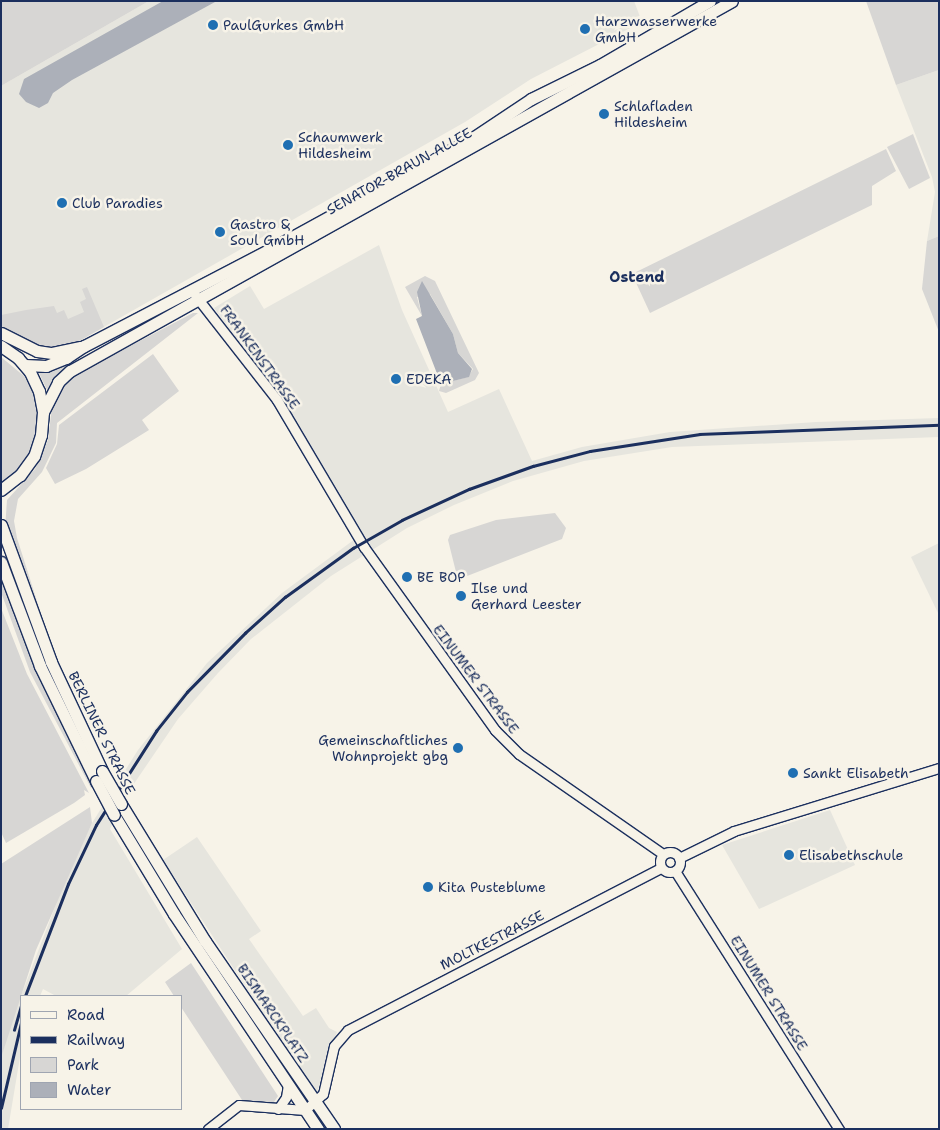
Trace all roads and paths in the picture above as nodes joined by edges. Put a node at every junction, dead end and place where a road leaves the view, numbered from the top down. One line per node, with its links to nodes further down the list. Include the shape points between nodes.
1 (710, 1): 3 (main road, SENATOR-BRAUN-ALLEE, via 600,65 531,99 474,137)
2 (732, 1): 4 (main road, SENATOR-BRAUN-ALLEE)
3 (190, 289): 4 (street, FRANKENSTRASSE); 7 (main road, SENATOR-BRAUN-ALLEE)
4 (200, 300): 9 (main road, SENATOR-BRAUN-ALLEE, via 70,371 56,386); 11 (street, FRANKENSTRASSE, via 282,408)
5 (1, 333): 7 (main road, via 37,351 59,352)
6 (1, 346): 8 (main road)
7 (84, 346): 8 (main road, SENATOR-BRAUN-ALLEE, via 55,364)
8 (25, 365): 9 (main road, via 37,386)
9 (43, 412): 10 (main road, via 41,435 34,456)
10 (2, 491)
11 (348, 522): 15 (street, EINUMER STRASSE, via 429,642 507,743)
12 (1, 525): 13 (main road, BERLINER STRASSE, via 8,549)
13 (6, 566): 19 (main road, BERLINER STRASSE, bridge, via 102,771); 19 (main road, BERLINER STRASSE, bridge, via 40,666 96,781 114,815)
14 (939, 768): 16 (street, via 734,831)
15 (664, 854): 16 (street, EINUMER STRASSE, via 672,852); 17 (street)
16 (679, 858): 18 (street, via 680,867)
17 (661, 868): 18 (street); 20 (street, MOLTKESTRASSE, via 348,1030)
18 (675, 872): 28 (street, EINUMER STRASSE)
19 (201, 944): 21 (main road, BISMARCKPLATZ); 22 (main road, BISMARCKPLATZ)
20 (338, 1039): 22 (street, BISMARCKPLATZ, via 323,1094)
21 (288, 1084): 23 (street, via 286,1097); 24 (main road, BISMARCKPLATZ)
22 (316, 1103): 24 (street); 27 (main road)
23 (278, 1109): 24 (street); 25 (street, via 239,1105)
24 (305, 1110): 26 (main road, BISMARCKPLATZ)
25 (208, 1129)
26 (318, 1129)
27 (334, 1129)
28 (839, 1129)

